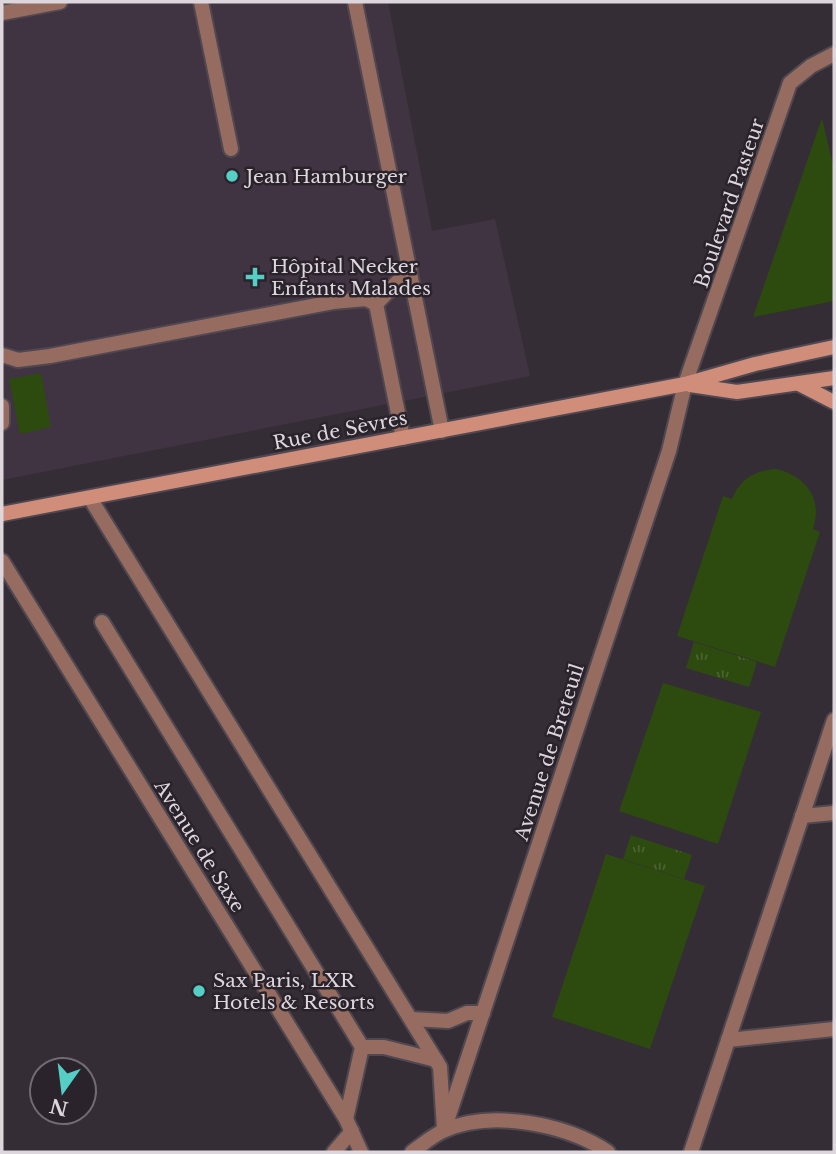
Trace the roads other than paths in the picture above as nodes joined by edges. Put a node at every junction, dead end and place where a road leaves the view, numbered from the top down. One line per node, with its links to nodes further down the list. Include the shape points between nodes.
1 (55, 2): 4 (street)
2 (201, 2): 6 (street)
3 (355, 2): 7 (street)
4 (2, 13)
5 (834, 54): 12 (street, Boulevard Pasteur, via 790,83)
6 (231, 149)
7 (410, 269): 8 (street); 17 (street)
8 (376, 304): 10 (street, via 366,299 333,302 50,356 18,360); 18 (street)
9 (834, 347): 12 (main road, Rue de Sèvres)
10 (2, 355)
11 (834, 378): 13 (main road, Rue de Sèvres)
12 (685, 384): 13 (main road, Rue de Sèvres, via 737,392); 17 (main road, Rue de Sèvres); 26 (street, Avenue de Breteuil, via 669,451)
13 (799, 384): 14 (main road)
14 (834, 402)
15 (2, 405): 16 (street)
16 (2, 423)
17 (442, 431): 18 (main road, Rue de Sèvres)
18 (403, 438): 19 (main road, Rue de Sèvres)
19 (90, 499): 20 (main road, Rue de Sèvres); 27 (street)
20 (2, 514)
21 (2, 561): 32 (street, Avenue de Saxe)
22 (102, 622): 30 (street)
23 (834, 720): 25 (street)
24 (834, 813): 25 (street)
25 (802, 816): 29 (street)
26 (483, 1013): 27 (street, via 467,1013 448,1021); 33 (street, Avenue de Breteuil)
27 (411, 1019): 31 (street)
28 (834, 1029): 29 (street)
29 (728, 1040): 38 (street)
30 (362, 1047): 31 (street); 32 (street)
31 (436, 1060): 33 (street)
32 (349, 1125): 34 (street); 35 (street, Avenue de Saxe)
33 (444, 1130): 36 (street); 37 (street, via 530,1123 575,1134)
34 (334, 1152)
35 (361, 1152)
36 (412, 1152)
37 (608, 1152)
38 (691, 1152)

